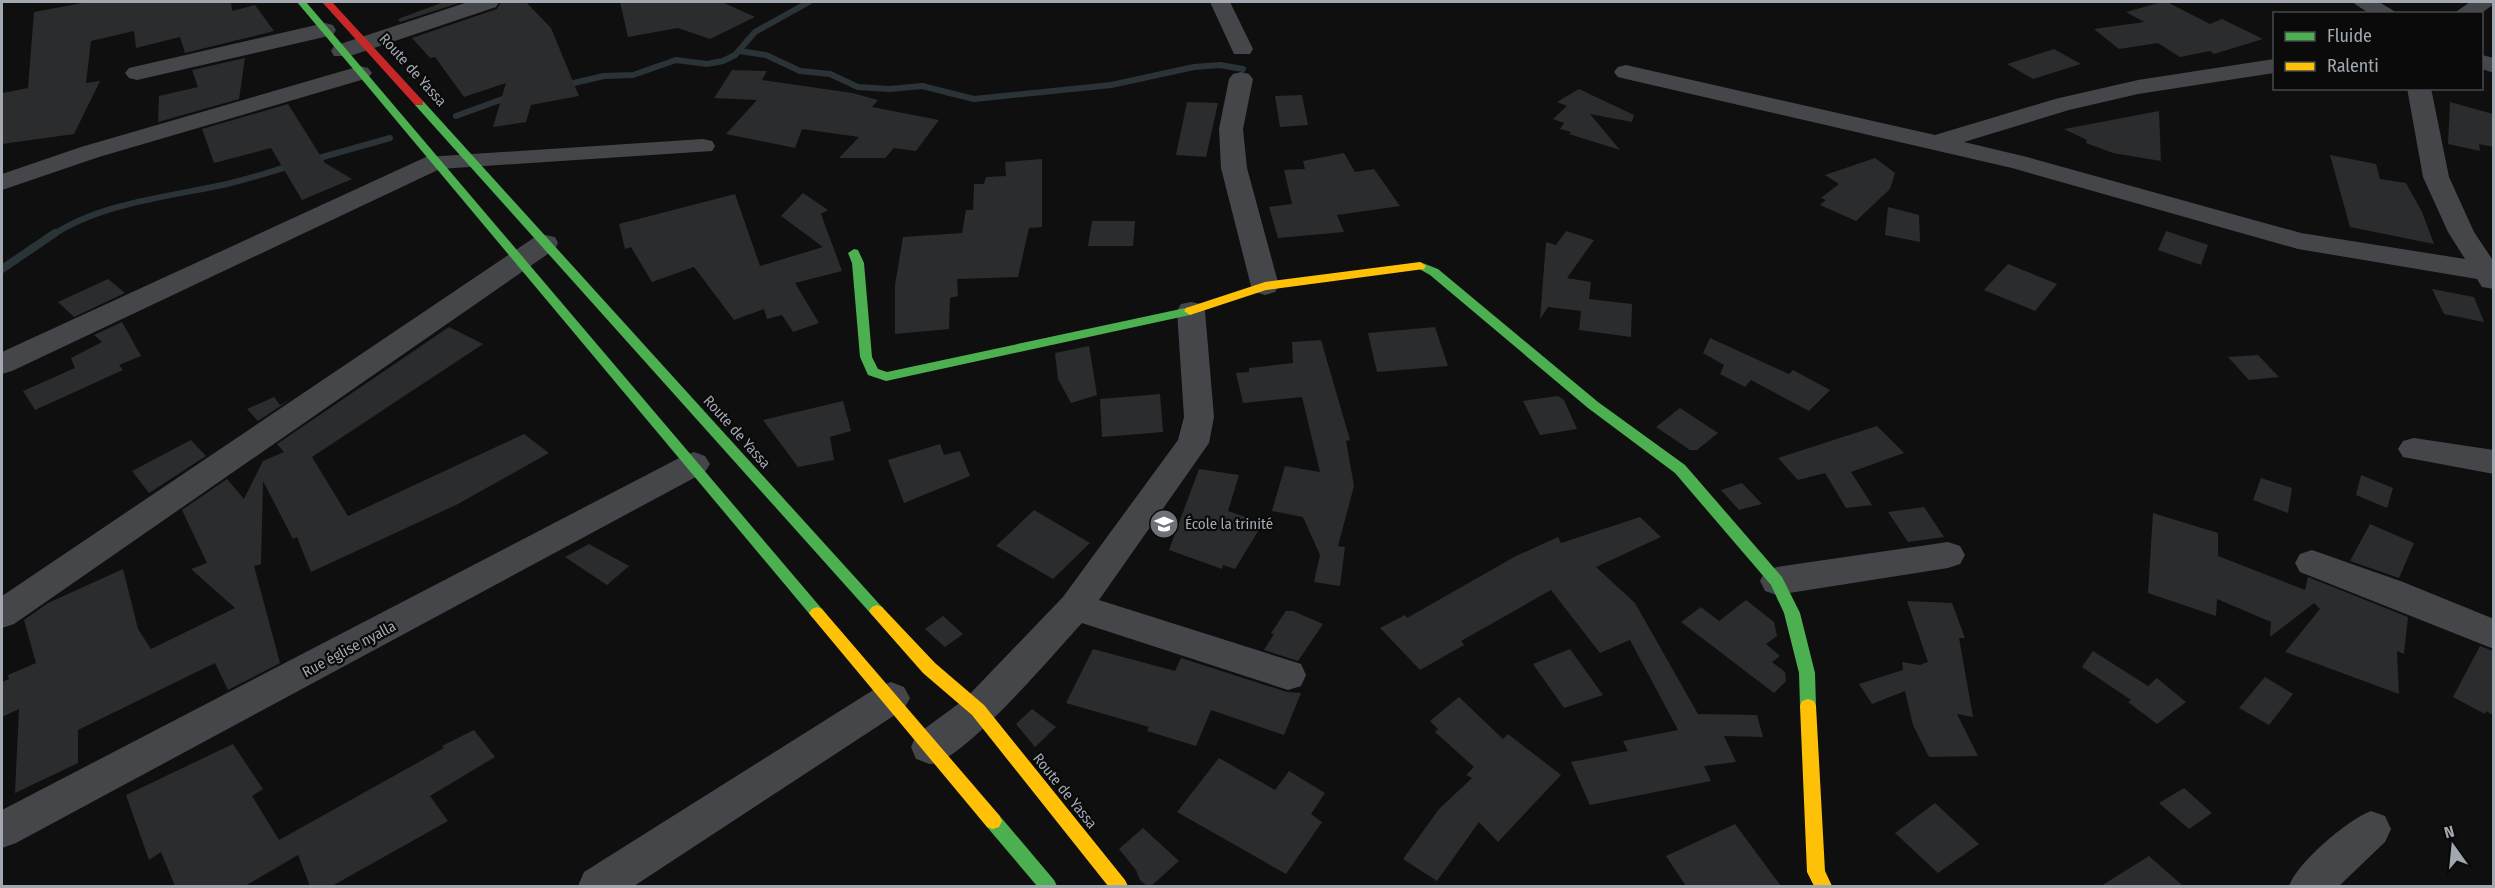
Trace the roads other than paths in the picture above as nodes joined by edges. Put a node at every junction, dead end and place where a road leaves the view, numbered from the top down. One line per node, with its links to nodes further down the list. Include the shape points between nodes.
1 (301, 2): 9 (main road, Route de Yassa)
2 (327, 2): 10 (main road, Route de Yassa)
3 (488, 2): 10 (street)
4 (1220, 2): 11 (street)
5 (2363, 2): 7 (street)
6 (2484, 2): 8 (street)
7 (2384, 12)
8 (2467, 12)
9 (325, 30): 12 (main road, Route de Yassa); 15 (street)
10 (366, 43): 12 (street); 21 (main road, Route de Yassa)
11 (1242, 48)
12 (342, 51): 16 (main road, Route de Yassa)
13 (2273, 66): 19 (street, via 2106,94)
14 (1626, 72): 19 (street)
15 (137, 73)
16 (360, 73): 22 (main road, Route de Yassa); 23 (street, via 90,152)
17 (1241, 79): 27 (street, via 1231,129 1234,168)
18 (2419, 90): 26 (street, via 2436,177)
19 (1935, 143): 26 (street, via 2018,162 2298,241)
20 (704, 146): 21 (street)
21 (472, 159): 22 (street); 24 (main road, Route de Yassa)
22 (435, 162): 24 (main road, Route de Yassa); 29 (street)
23 (2, 182)
24 (533, 251): 32 (main road, Route de Yassa); 37 (street); 41 (main road, Route de Yassa, via 929,668)
25 (854, 253): 28 (main road, via 866,357 873,372 886,377)
26 (2490, 276)
27 (1265, 286): 28 (main road); 35 (main road, via 1420,266 1434,272 1593,405 1680,469)
28 (1191, 311): 36 (street, via 1198,417 1193,443)
29 (2, 364)
30 (2414, 449): 31 (street)
31 (2493, 462)
32 (694, 464): 40 (main road, Route de Yassa); 44 (street, Rue église nyalla)
33 (1948, 555): 35 (street)
34 (2312, 563): 38 (street)
35 (1777, 581): 48 (main road, via 1792,613 1807,673 1816,872)
36 (1075, 607): 39 (street); 41 (street)
37 (2, 614)
38 (2493, 635)
39 (1288, 675)
40 (891, 698): 42 (main road, Route de Yassa); 45 (street)
41 (978, 710): 42 (street); 47 (main road, Route de Yassa)
42 (930, 747): 46 (main road, Route de Yassa)
43 (2371, 829): 49 (street)
44 (2, 830)
45 (599, 886)
46 (1048, 886)
47 (1119, 886)
48 (1823, 886)
49 (2310, 886)

